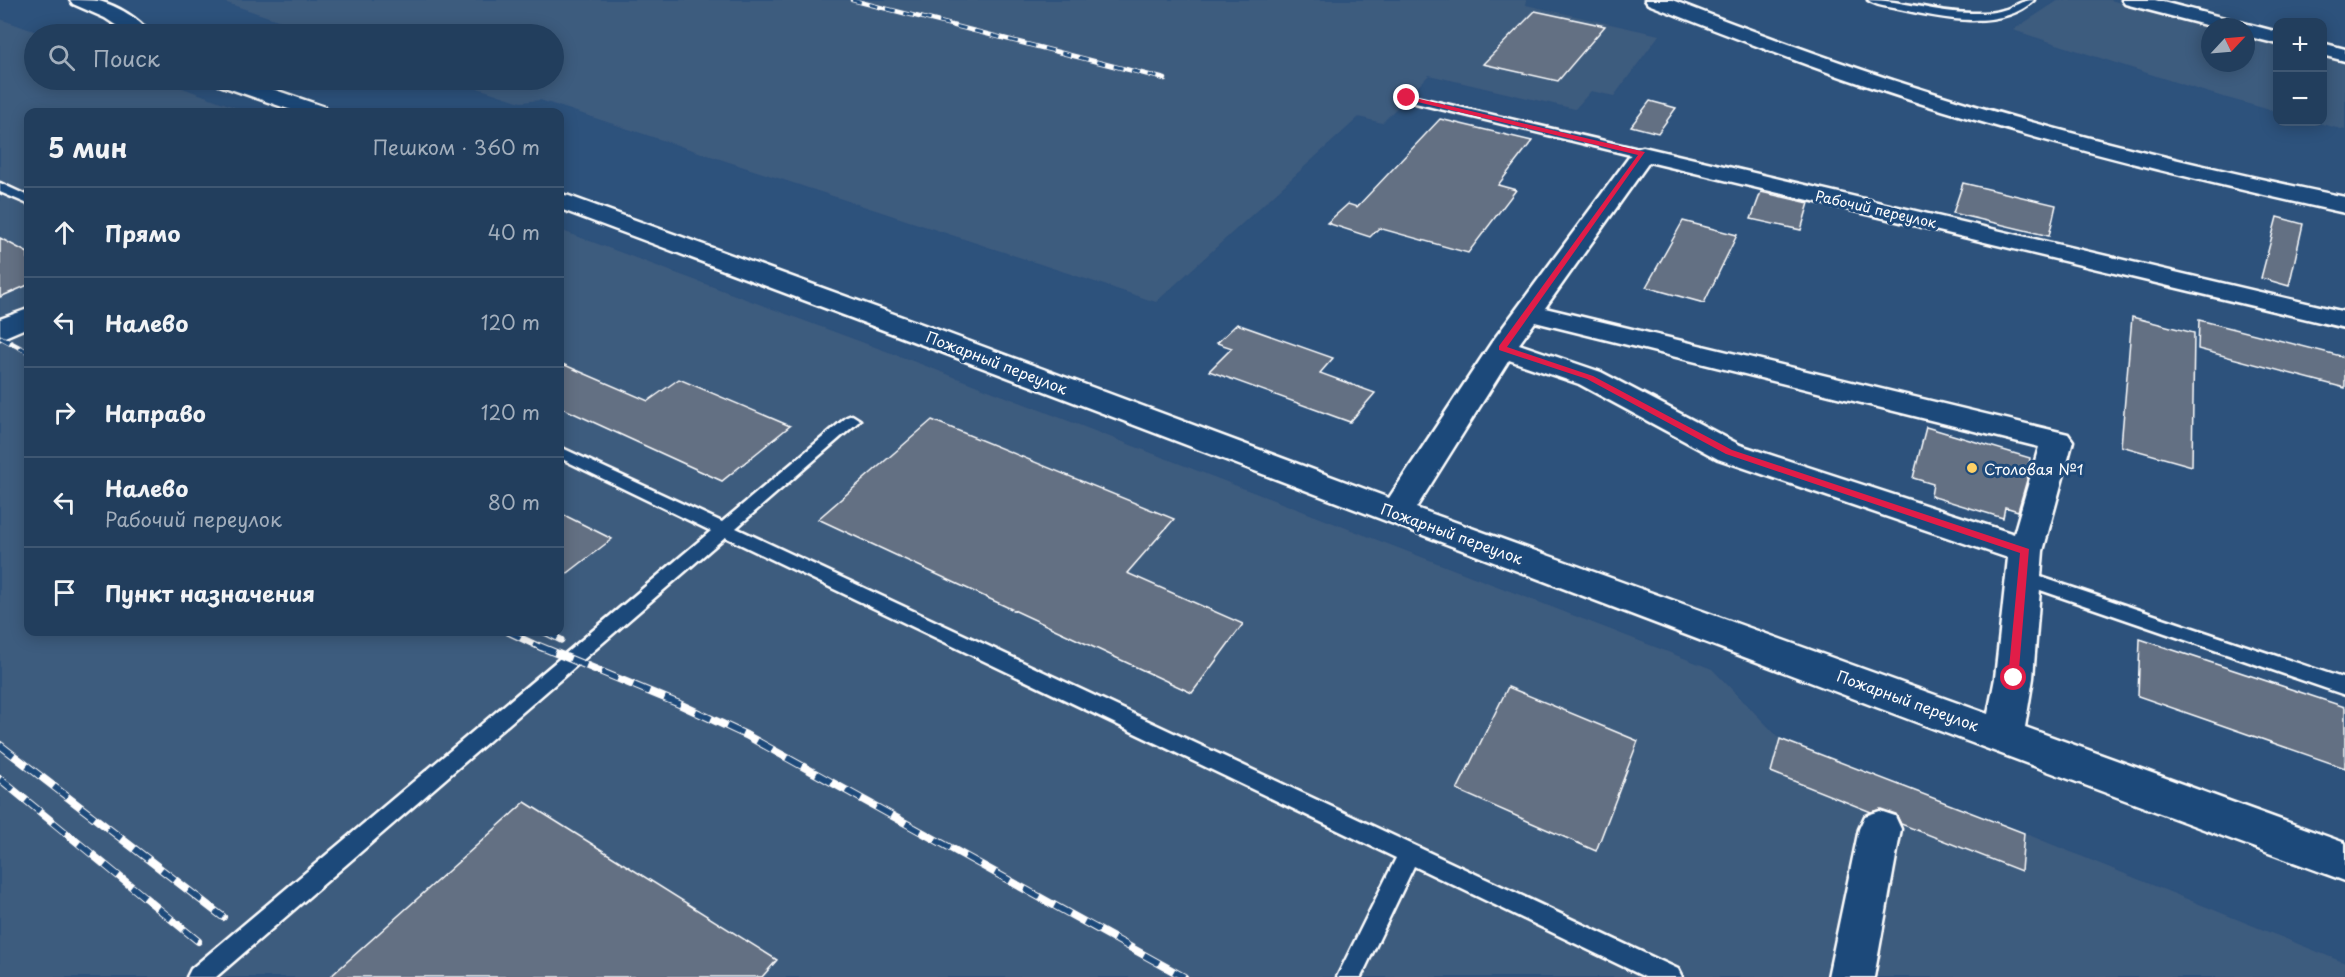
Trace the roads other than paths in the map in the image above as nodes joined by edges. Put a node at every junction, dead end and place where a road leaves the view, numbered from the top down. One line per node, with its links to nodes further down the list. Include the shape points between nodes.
1 (80, 0): 7 (street)
2 (1655, 0): 19 (street, via 1854,75 1992,118 2158,164)
3 (1873, 0): 4 (lane, via 1963,15 2004,13)
4 (2029, 0)
5 (2132, 0): 6 (street)
6 (2201, 18)
7 (129, 24)
8 (2255, 32): 9 (street)
9 (2273, 37)
10 (2327, 51): 11 (street)
11 (2345, 55)
12 (255, 90): 14 (street)
13 (1407, 98): 15 (lane, Рабочий переулок)
14 (306, 108)
15 (1643, 153): 20 (street); 22 (street, Рабочий переулок)
16 (0, 187): 17 (lane)
17 (24, 198)
18 (564, 202): 27 (street, Пожарный переулок)
19 (2345, 205)
20 (1528, 312): 24 (street); 29 (street, via 2057,441)
21 (24, 318): 23 (street)
22 (2345, 320)
23 (0, 330)
24 (1502, 348): 27 (street); 29 (street, via 1590,378 1729,452)
25 (852, 420): 28 (lane)
26 (564, 454): 28 (lane)
27 (1396, 513): 31 (street, Пожарный переулок)
28 (724, 531): 33 (lane); 35 (lane)
29 (2024, 564): 30 (lane); 31 (street, via 2014,678)
30 (2345, 687)
31 (2004, 735): 34 (street, Пожарный переулок)
32 (1880, 829): 38 (street)
33 (1409, 854): 36 (lane); 37 (lane)
34 (2345, 862)
35 (199, 977)
36 (1349, 977)
37 (1670, 977)
38 (1851, 977)

